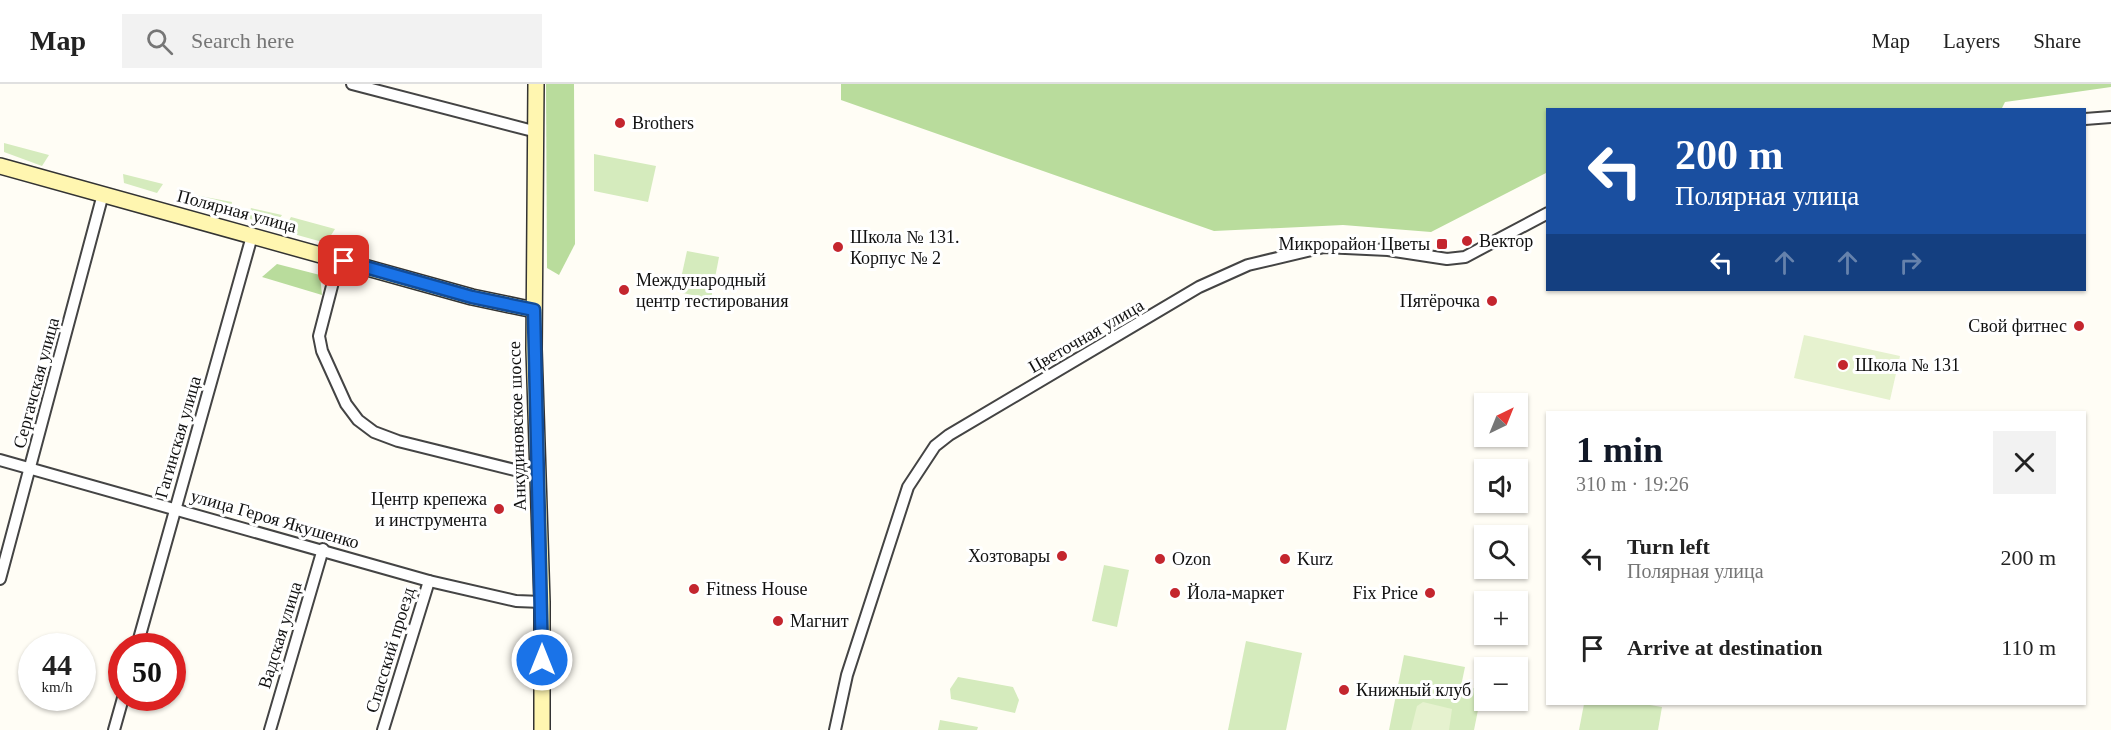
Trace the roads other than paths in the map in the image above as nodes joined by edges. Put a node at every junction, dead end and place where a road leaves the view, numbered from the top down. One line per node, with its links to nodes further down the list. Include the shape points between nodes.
1 (352, 84): 3 (street)
2 (537, 84): 6 (main road, Анкудиновское шоссе)
3 (385, 88): 6 (street)
4 (2111, 117): 5 (street)
5 (2086, 119)
6 (537, 132): 12 (main road, Анкудиновское шоссе)
7 (0, 166): 8 (main road, Полярная улица)
8 (103, 194): 10 (main road, Полярная улица); 14 (street, Сергачская улица)
9 (1546, 214): 27 (street, Цветочная улица, via 1466,257 1447,259 1389,250 1324,247 1239,269 1199,287 949,435 936,446 908,487 848,675)
10 (252, 236): 11 (main road, Полярная улица); 16 (street, Гагинская улица)
11 (339, 259): 12 (main road, Полярная улица, via 472,297); 15 (street, via 319,336 346,404 358,420 374,432 399,441)
12 (534, 310): 15 (main road, Анкудиновское шоссе)
13 (0, 460): 14 (street, улица Героя Якушенко)
14 (31, 468): 16 (street, улица Героя Якушенко); 18 (street, Сергачская улица)
15 (539, 476): 20 (main road, Анкудиновское шоссе)
16 (175, 507): 17 (street, улица Героя Якушенко); 21 (street, Гагинская улица)
17 (323, 549): 19 (street, улица Героя Якушенко); 24 (street, Вадская улица)
18 (0, 579)
19 (429, 581): 20 (street, улица Героя Якушенко, via 516,601); 25 (street, Спасский проезд)
20 (542, 602): 26 (main road, Анкудиновское шоссе)
21 (141, 633)
22 (119, 711): 23 (street)
23 (114, 730)
24 (270, 730)
25 (382, 730)
26 (542, 730)
27 (835, 730)

